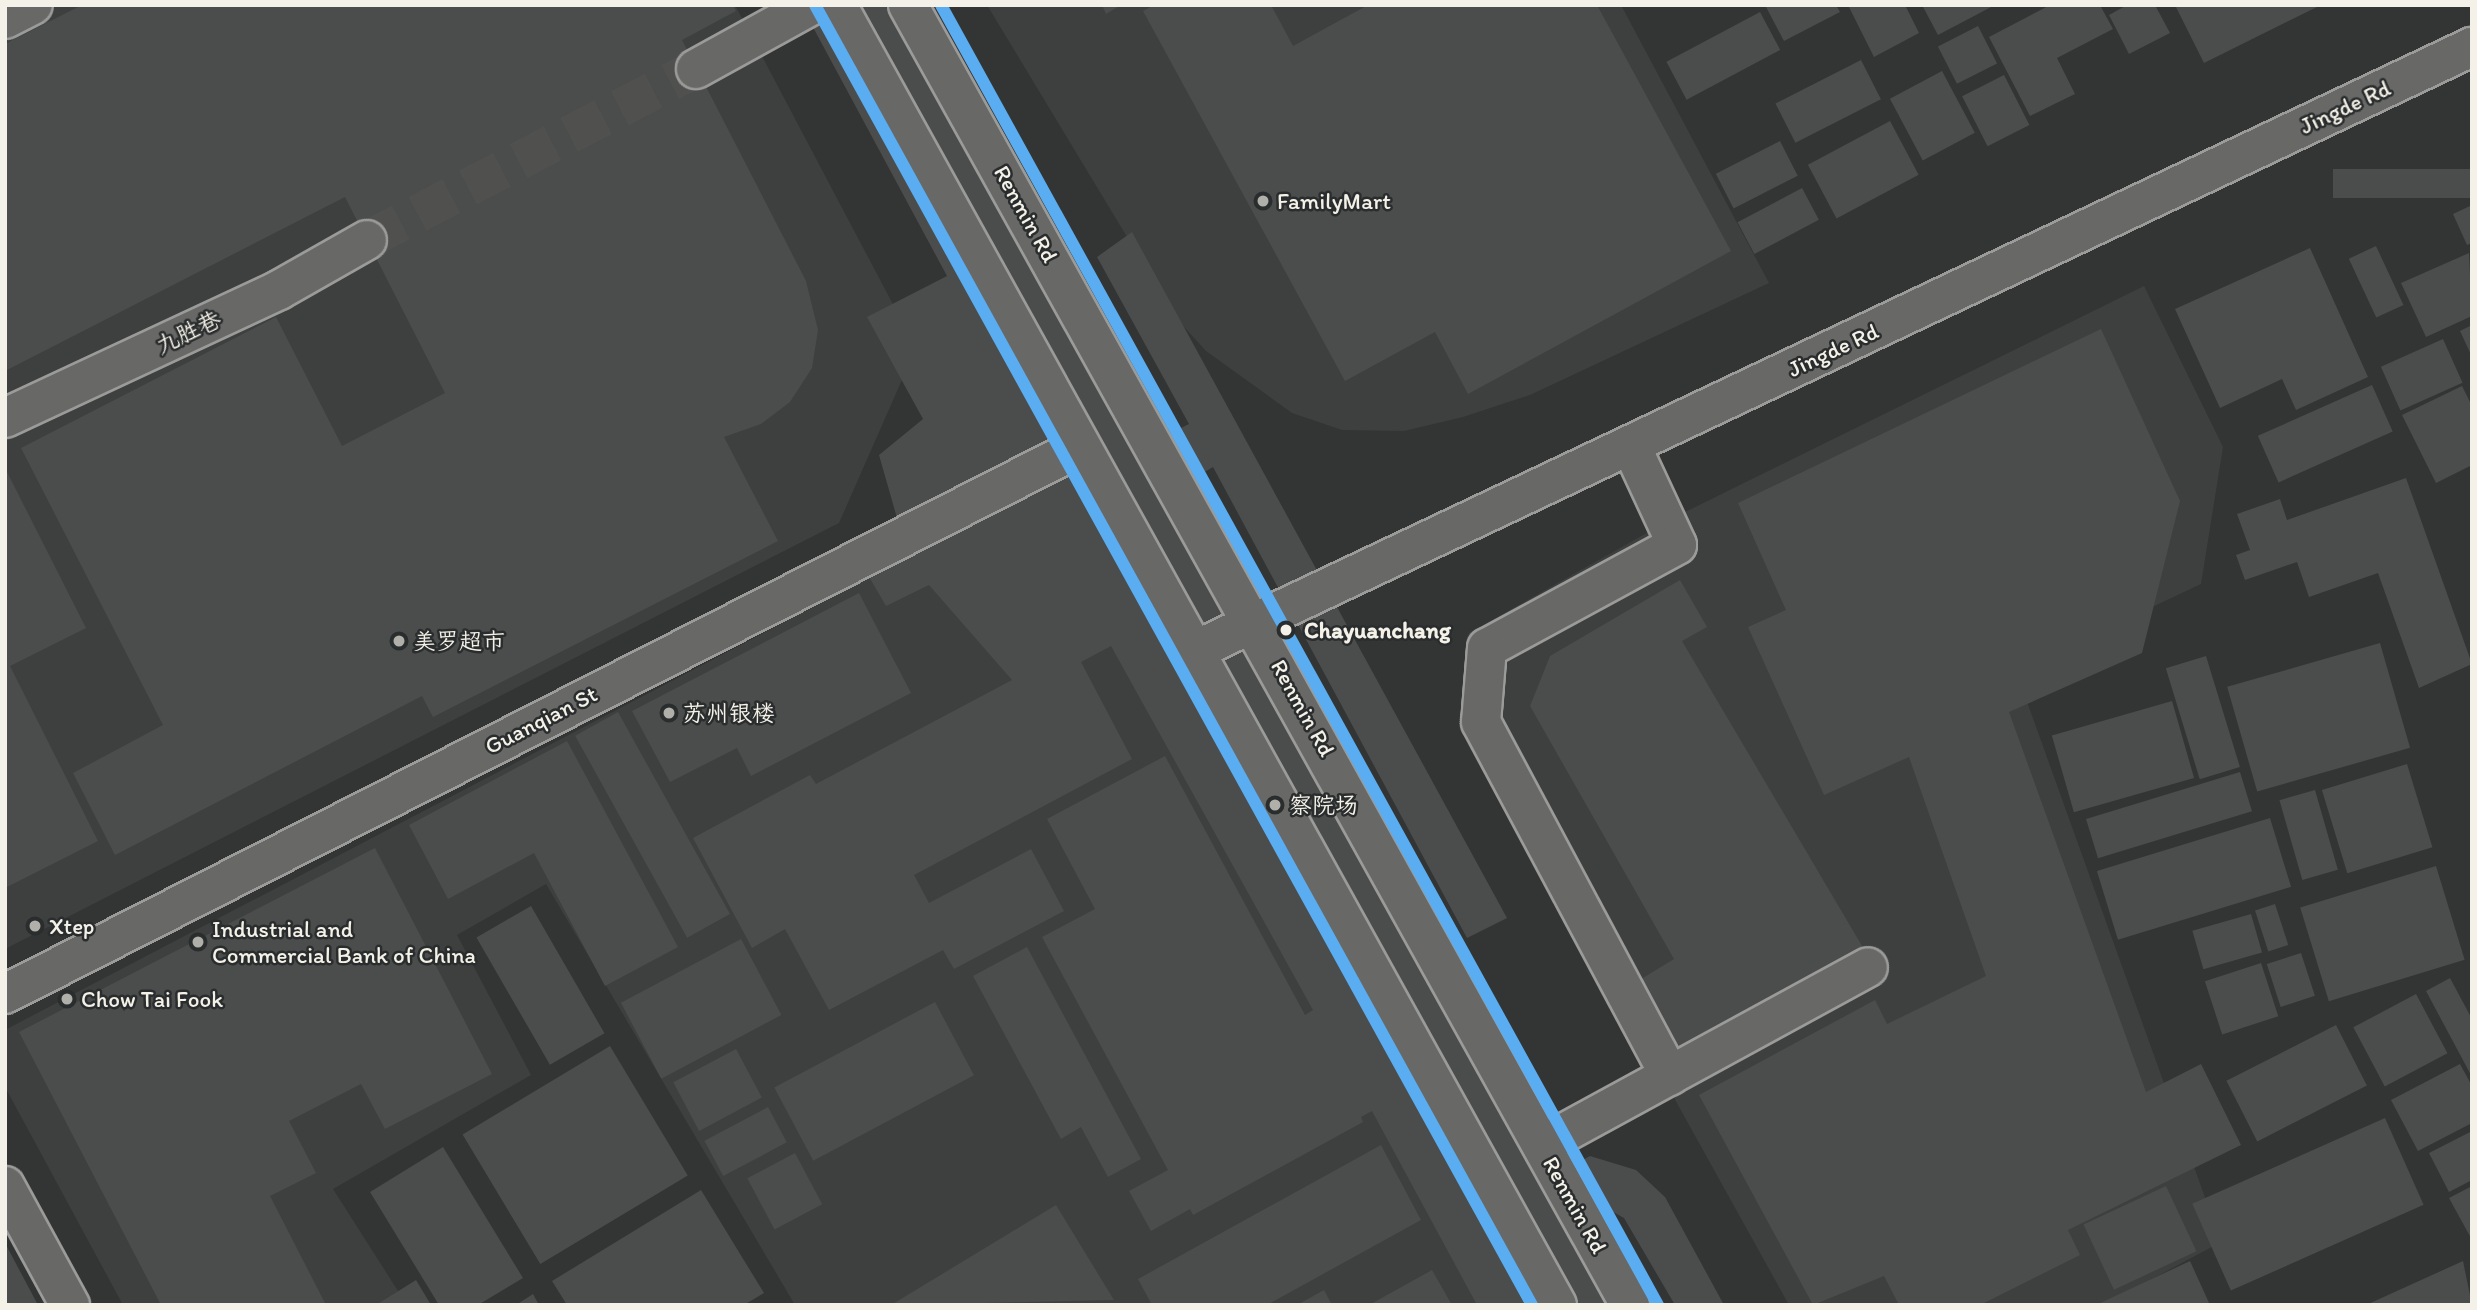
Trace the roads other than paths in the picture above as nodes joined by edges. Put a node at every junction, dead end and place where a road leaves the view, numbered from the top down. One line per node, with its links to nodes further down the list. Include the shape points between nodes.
1 (33, 5): 5 (main road)
2 (812, 5): 7 (main road)
3 (837, 5): 11 (main road)
4 (908, 5): 12 (main road, Renmin Rd)
5 (5, 19)
6 (2472, 47): 10 (main road, Jingde Rd)
7 (696, 69)
8 (367, 240): 9 (main road, 九胜巷, via 279,290)
9 (5, 418)
10 (1631, 446): 12 (main road, Jingde Rd); 16 (main road, via 1677,545 1488,648 1481,722)
11 (1078, 448): 13 (main road); 15 (main road, Guanqian St)
12 (1256, 623): 13 (main road, Jingde Rd); 17 (main road, Renmin Rd)
13 (1194, 651): 20 (main road)
14 (1868, 967): 16 (main road)
15 (5, 994)
16 (1670, 1076): 17 (main road)
17 (1542, 1145): 21 (main road, Renmin Rd)
18 (5, 1186): 19 (main road)
19 (69, 1305)
20 (1557, 1305)
21 (1630, 1305)

